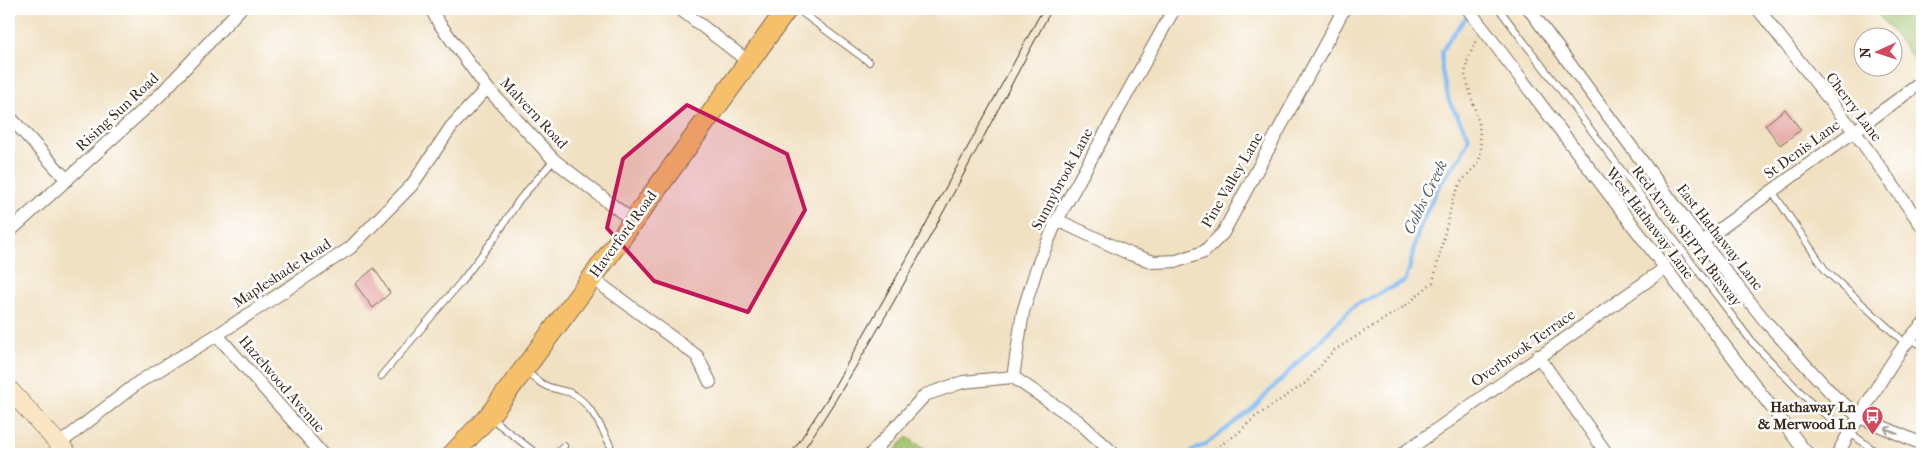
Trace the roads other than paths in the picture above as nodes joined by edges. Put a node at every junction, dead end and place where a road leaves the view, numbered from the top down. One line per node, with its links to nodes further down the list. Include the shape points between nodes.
1 (240, 9): 19 (street, Rising Sun Road, via 160,95)
2 (431, 9): 15 (street, Malvern Road)
3 (680, 9): 12 (street)
4 (787, 9): 12 (main road, Haverford Road)
5 (797, 9): 13 (lane)
6 (1174, 9): 21 (street, Sunnybrook Lane)
7 (1344, 9): 21 (street, Pine Valley Lane, via 1223,233 1204,252 1178,261 1154,262)
8 (1499, 9): 40 (lane, Red Arrow SEPTA Busway, via 1752,342 1814,406)
9 (1529, 9): 25 (street, East Hathaway Lane)
10 (1758, 9): 17 (street, Cherry Lane)
11 (1473, 16): 26 (street, West Hathaway Lane)
12 (749, 62): 22 (main road, Haverford Road)
13 (868, 62)
14 (1922, 82): 17 (street, St Denis Lane)
15 (487, 88): 18 (street, Malvern Road); 29 (street, Mapleshade Road, via 451,127 412,185 350,248)
16 (9, 116): 19 (street)
17 (1854, 131): 20 (street, St Denis Lane); 23 (street, Cherry Lane)
18 (554, 160): 22 (street, Malvern Road); 34 (lane, via 519,200 461,282)
19 (67, 180): 24 (street, Rising Sun Road)
20 (1772, 191): 25 (street, St Denis Lane); 30 (lane, via 1826,271)
21 (1057, 220): 35 (street, Sunnybrook Lane, via 1023,312)
22 (633, 221): 27 (main road, Haverford Road)
23 (1922, 226)
24 (9, 232)
25 (1702, 242): 39 (street, East Hathaway Lane, via 1766,322 1835,397)
26 (1664, 269): 32 (street, Overbrook Terrace); 53 (street, West Hathaway Lane)
27 (592, 278): 33 (main road, Haverford Road); 36 (street, via 697,356)
28 (1922, 325): 30 (street)
29 (217, 335): 44 (street, Mapleshade Road, via 139,382); 45 (street, Hazelwood Avenue)
30 (1907, 340): 31 (lane); 39 (street)
31 (1922, 345)
32 (1538, 356): 51 (street, Overbrook Terrace); 52 (street)
33 (524, 369): 38 (main road, Haverford Road); 42 (lane, via 536,381 570,392 580,400 595,416)
34 (380, 376)
35 (1013, 377): 49 (street, via 963,382 925,395); 50 (street, via 1078,421)
36 (710, 382)
37 (9, 389): 44 (street)
38 (489, 416): 46 (main road, Haverford Road); 47 (lane)
39 (1860, 417): 40 (street); 41 (street, East Hathaway Lane, one-way to 39)
40 (1849, 432): 54 (street); 55 (lane, Red Arrow SEPTA Busway)
41 (1922, 444)
42 (610, 445)
43 (564, 446): 48 (lane)
44 (63, 449)
45 (322, 454)
46 (453, 454)
47 (537, 454)
48 (556, 454)
49 (871, 454)
50 (1114, 454)
51 (1403, 454)
52 (1607, 454)
53 (1809, 454)
54 (1838, 454)
55 (1879, 454)

